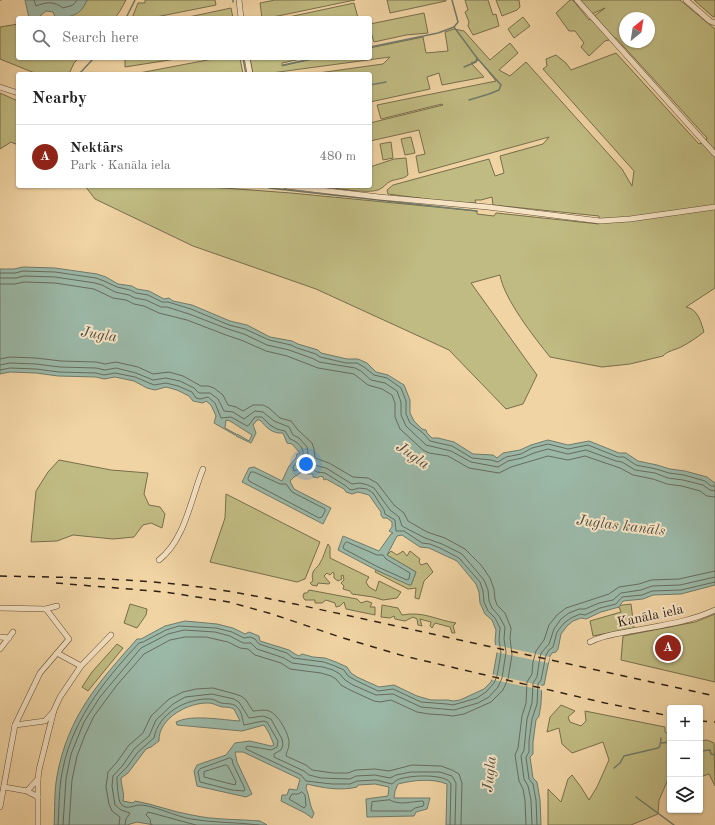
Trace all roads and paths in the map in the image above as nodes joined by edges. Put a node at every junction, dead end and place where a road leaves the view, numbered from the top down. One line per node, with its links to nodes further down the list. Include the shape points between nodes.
1 (239, 0): 4 (street)
2 (577, 0): 10 (street)
3 (686, 0): 5 (street)
4 (241, 16)
5 (715, 23)
6 (248, 60): 7 (street)
7 (250, 72)
8 (0, 87): 9 (street)
9 (16, 92)
10 (715, 154)
11 (303, 188): 12 (street, via 600,221)
12 (715, 207)
13 (203, 469): 14 (street, via 184,527 165,556)
14 (159, 560)
15 (57, 606): 17 (street)
16 (0, 608): 17 (street)
17 (46, 609): 25 (street, via 69,639)
18 (715, 610): 23 (street, Kanāla iela, via 681,622 620,633)
19 (13, 632): 22 (street)
20 (111, 635): 26 (street)
21 (0, 637): 22 (street)
22 (9, 638): 24 (street)
23 (590, 642)
24 (0, 649)
25 (57, 653): 26 (street); 28 (street, via 40,673)
26 (81, 666): 27 (street)
27 (54, 710): 28 (street, via 45,721); 29 (street)
28 (15, 725): 30 (street)
29 (38, 780): 31 (street); 32 (street)
30 (4, 787): 31 (street); 33 (street)
31 (27, 791): 32 (street)
32 (38, 797): 34 (street)
33 (0, 807)
34 (38, 825)

